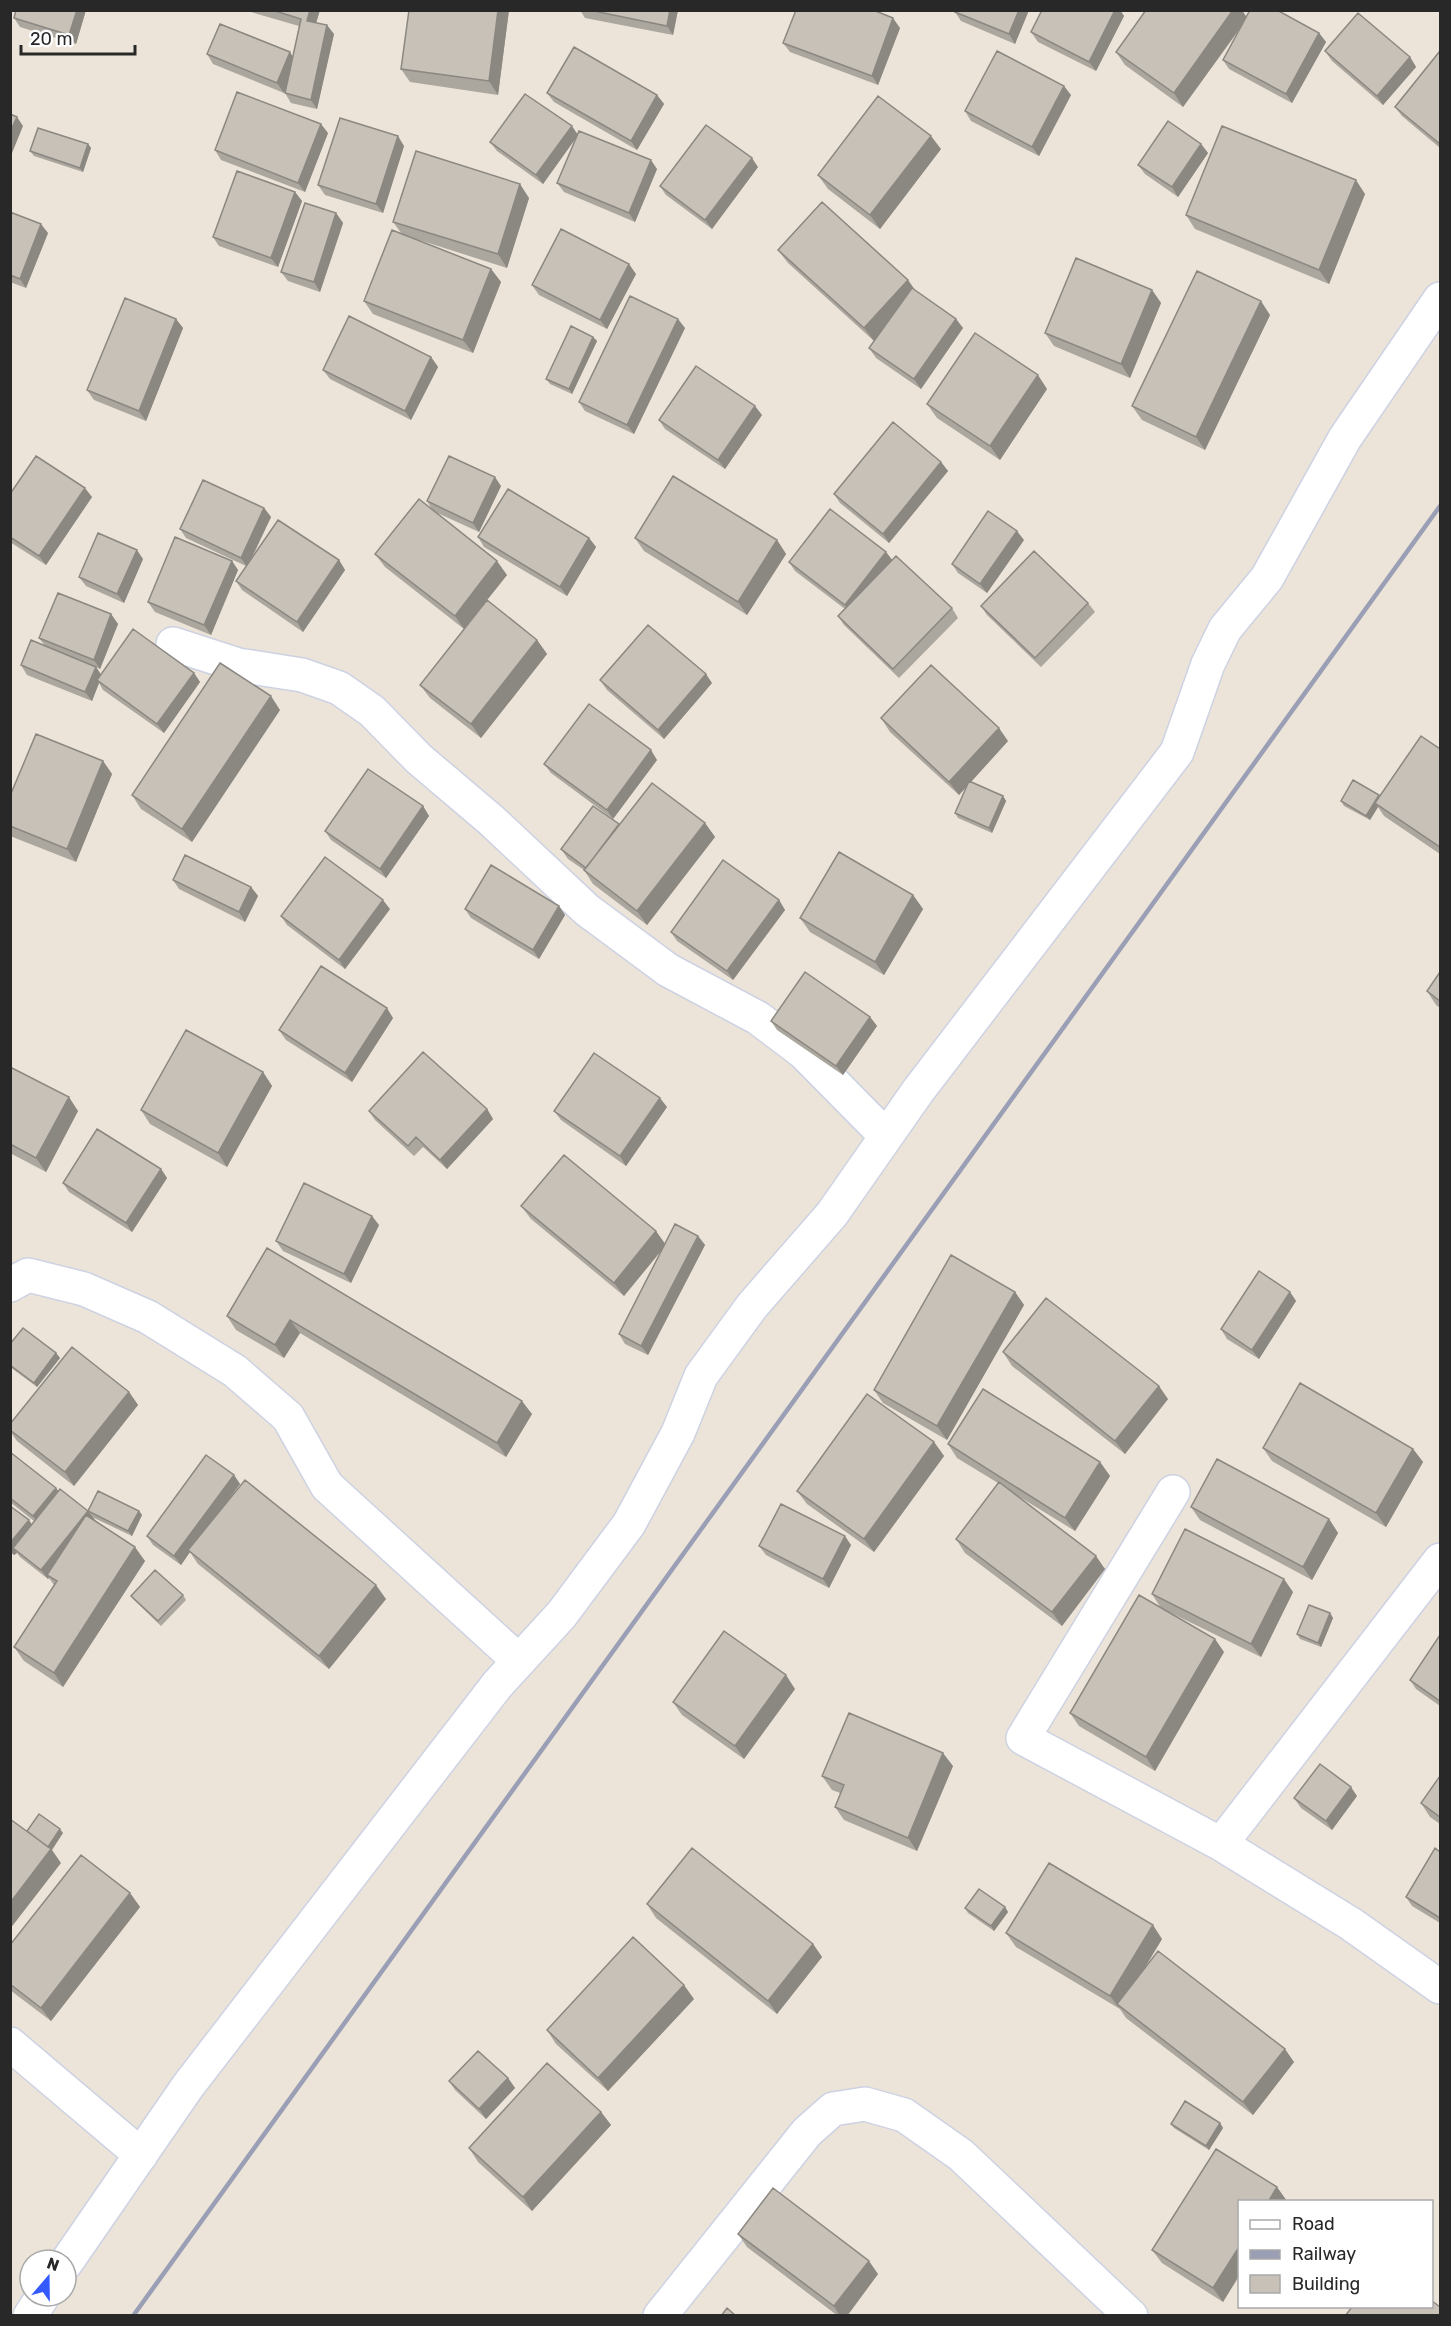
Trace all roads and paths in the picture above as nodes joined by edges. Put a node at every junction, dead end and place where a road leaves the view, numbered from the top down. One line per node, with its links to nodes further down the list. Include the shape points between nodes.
1 (1440, 299): 3 (street, via 1345,438 1267,578 1225,629 1208,664 1177,752)
2 (173, 644): 3 (street, via 238,665 302,675 339,688 372,711 419,759 587,910 668,970 758,1018 803,1052)
3 (886, 1136): 7 (street, via 832,1214 752,1306 701,1376 678,1433 629,1524 562,1614)
4 (10, 1285): 7 (street, via 28,1275 84,1289 148,1317 235,1371 288,1417 327,1486)
5 (1173, 1492): 8 (street, via 1023,1738)
6 (1440, 1560): 8 (street)
7 (519, 1661): 11 (street, via 188,2086)
8 (1221, 1844): 9 (street, via 1351,1924)
9 (1440, 1988)
10 (10, 2044): 11 (street)
11 (141, 2155): 12 (street)
12 (76, 2248)
13 (660, 2316): 14 (street, via 807,2132 833,2109 865,2104 904,2115 961,2155)
14 (1131, 2316)

